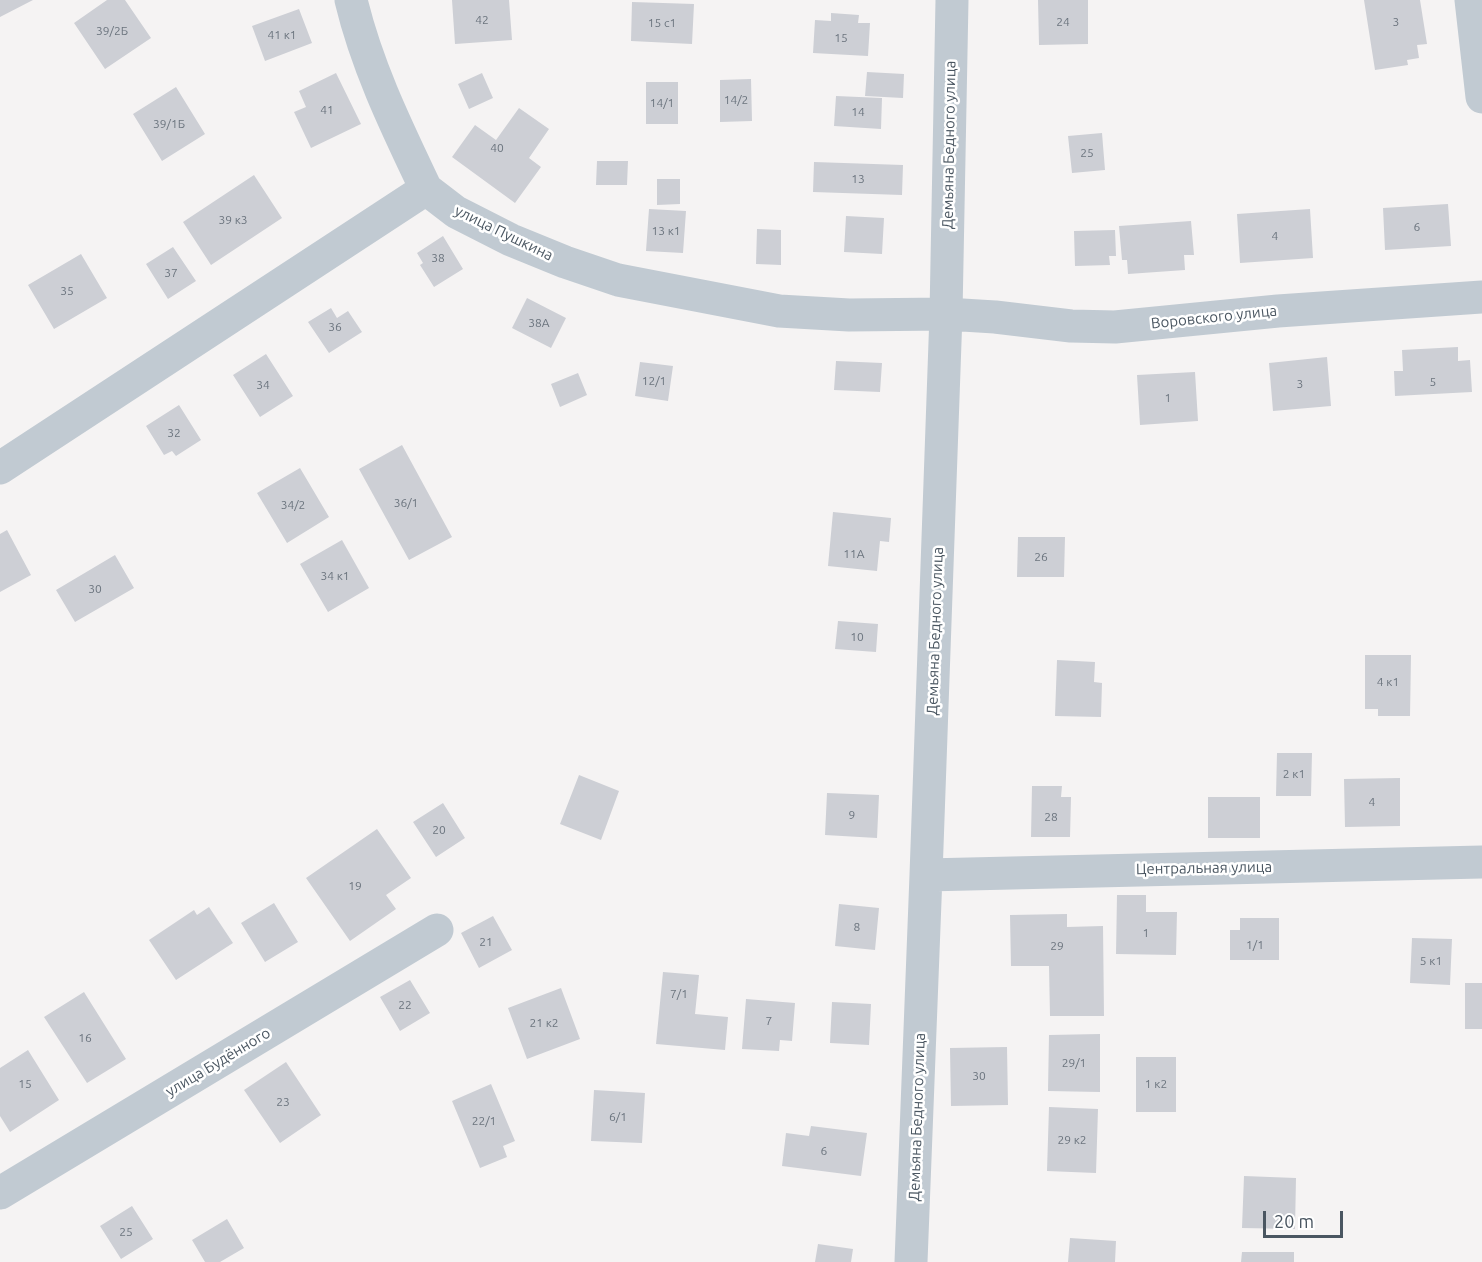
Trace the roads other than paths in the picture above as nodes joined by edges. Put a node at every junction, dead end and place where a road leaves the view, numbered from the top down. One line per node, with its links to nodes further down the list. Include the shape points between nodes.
1 (351, 0): 5 (street, via 378,85)
2 (952, 0): 7 (street, Демьяна Бедного улица)
3 (1471, 0): 4 (street)
4 (1482, 97)
5 (426, 189): 7 (street, улица Пушкина, via 456,212 511,240 618,280 779,311); 8 (street)
6 (1482, 297): 7 (street, Воровского улица, via 1115,327)
7 (945, 314): 10 (street, Демьяна Бедного улица)
8 (0, 468)
9 (1482, 862): 10 (street, Центральная улица)
10 (926, 874): 13 (street, Демьяна Бедного улица)
11 (437, 930): 12 (street, улица Будённого)
12 (0, 1194)
13 (911, 1262)

